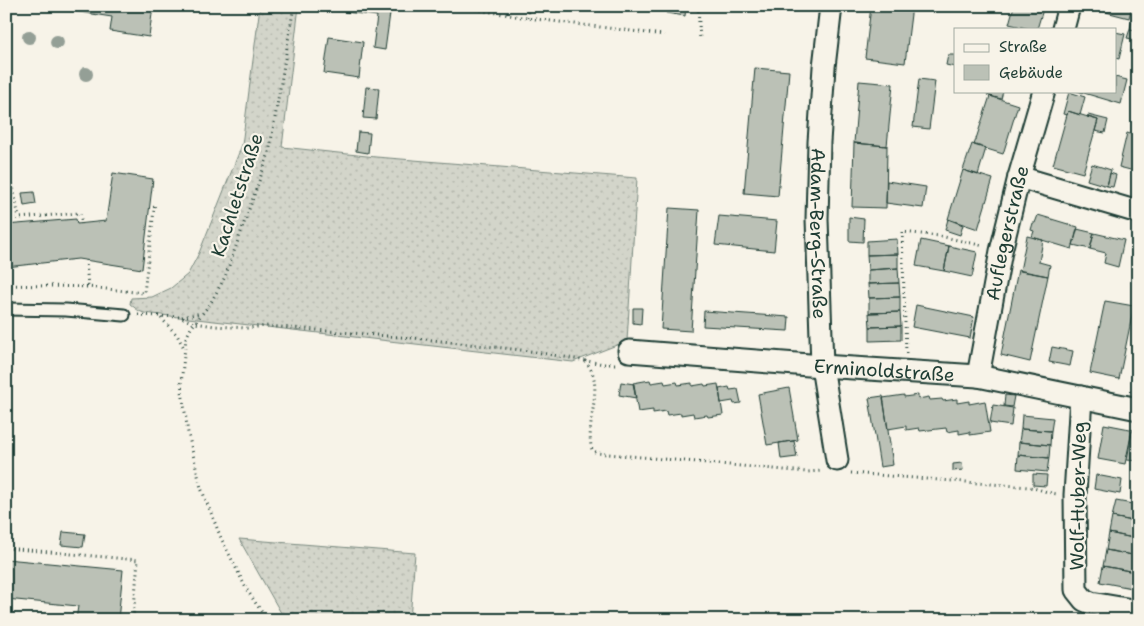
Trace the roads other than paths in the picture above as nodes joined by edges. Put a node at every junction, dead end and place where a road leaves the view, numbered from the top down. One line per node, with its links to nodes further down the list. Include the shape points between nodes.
1 (831, 6): 10 (street, Adam-Berg-Straße, via 818,160)
2 (1069, 6): 3 (street)
3 (1063, 28)
4 (1044, 92): 5 (street, Auflegerstraße)
5 (1019, 177): 6 (street); 11 (street, Auflegerstraße, via 1001,251)
6 (1138, 212)
7 (6, 309): 8 (lane)
8 (124, 315)
9 (629, 351): 10 (street, Erminoldstraße)
10 (822, 366): 11 (street, Erminoldstraße); 14 (street, Adam-Berg-Straße)
11 (978, 376): 12 (street, Erminoldstraße)
12 (1081, 397): 13 (street, Erminoldstraße); 15 (street, Wolf-Huber-Weg, via 1075,495 1076,590 1084,600 1092,603)
13 (1138, 409)
14 (837, 460)
15 (1138, 611)

